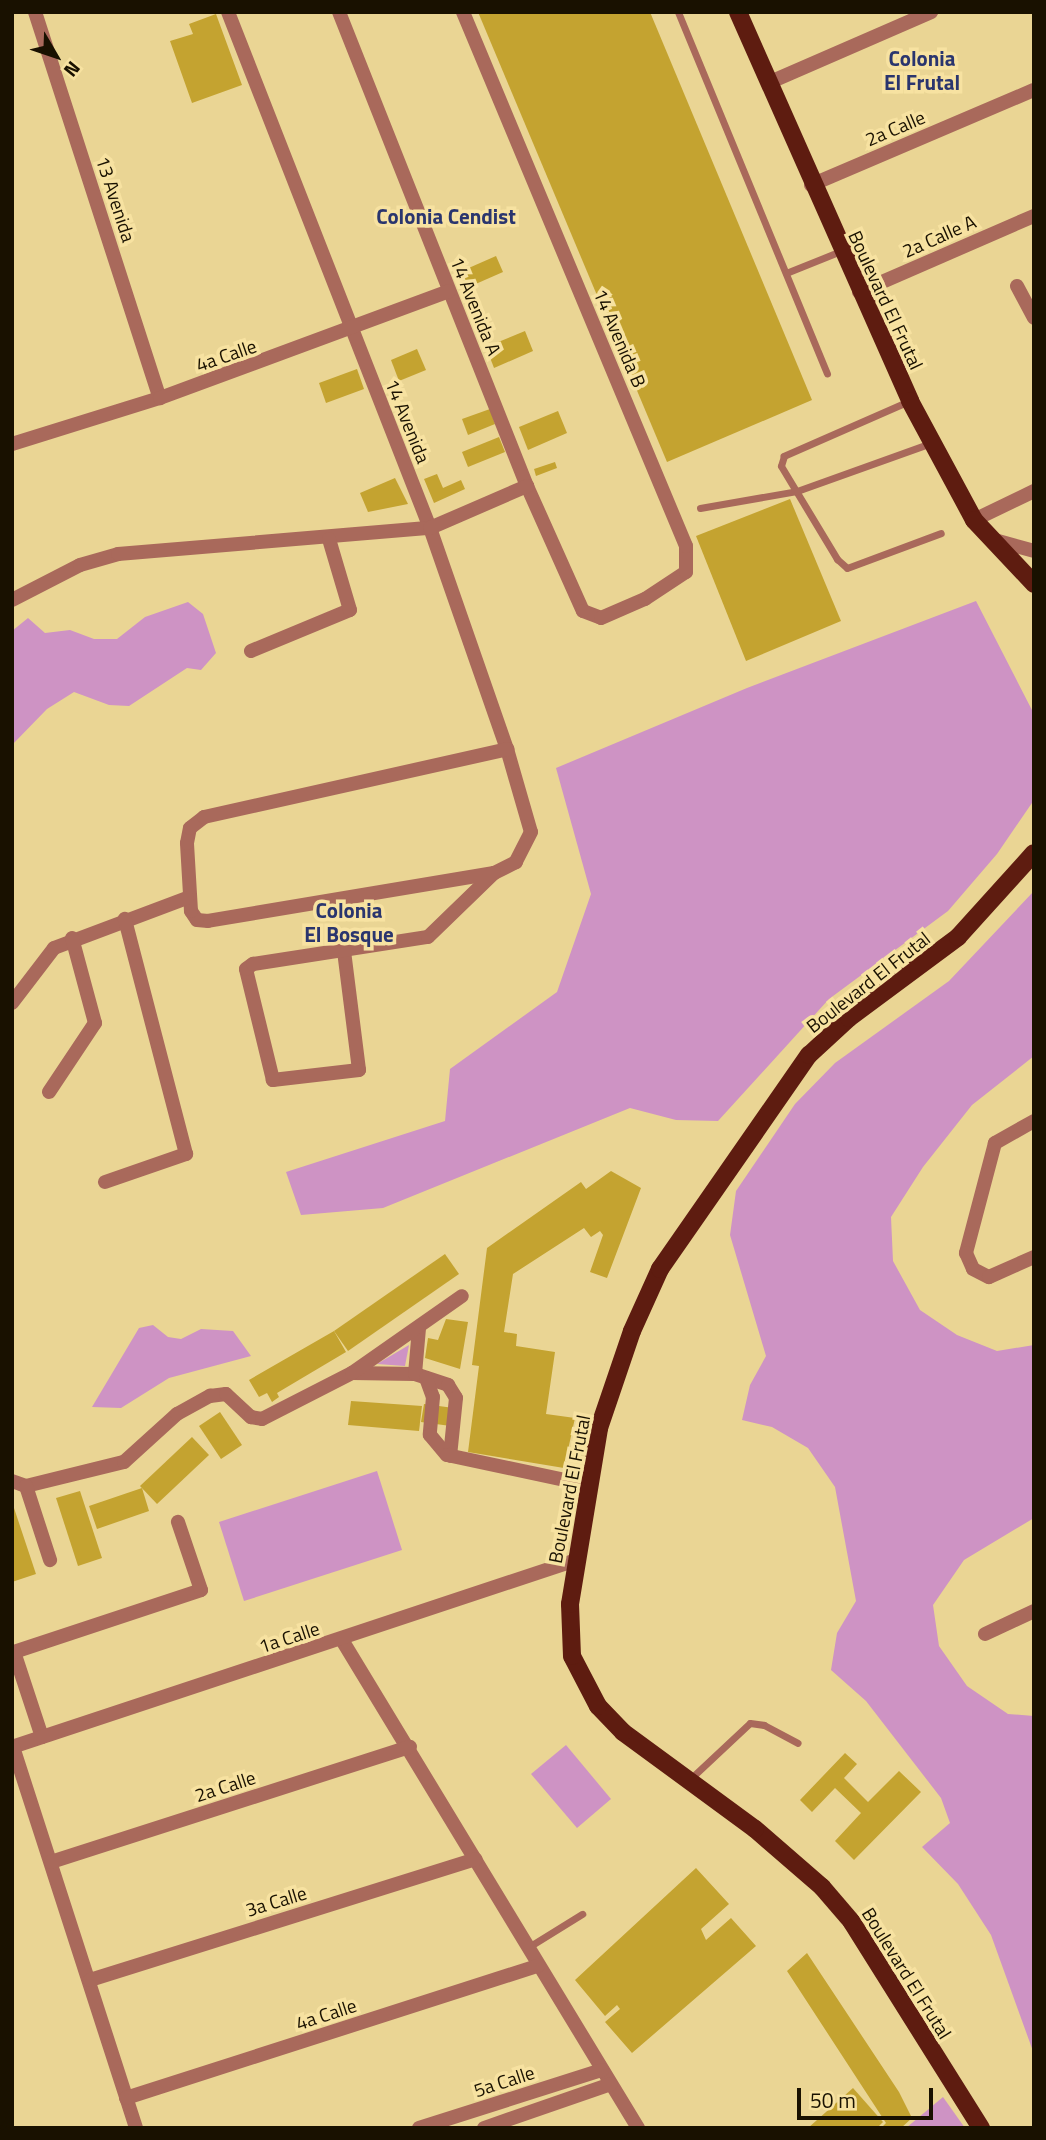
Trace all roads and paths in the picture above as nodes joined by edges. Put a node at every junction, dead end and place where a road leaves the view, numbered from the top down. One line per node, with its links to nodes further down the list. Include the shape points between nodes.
1 (35, 12): 20 (street, 13 Avenida)
2 (228, 12): 18 (street, 14 Avenida)
3 (339, 12): 15 (street, 14 Avenida A)
4 (463, 12): 36 (street, 14 Avenida B, via 688,557 685,572 645,599 601,618)
5 (678, 12): 13 (lane)
6 (738, 12): 8 (main road, Boulevard El Frutal)
7 (931, 12): 8 (street)
8 (768, 83): 10 (main road, Boulevard El Frutal)
9 (1034, 90): 10 (street, 2a Calle)
10 (811, 185): 12 (main road, Boulevard El Frutal)
11 (1034, 216): 16 (street, 2a Calle A)
12 (841, 251): 13 (lane); 16 (main road, Boulevard El Frutal)
13 (786, 273): 19 (lane)
14 (1017, 286): 17 (street)
15 (449, 291): 18 (street, 4a Calle); 24 (street, 14 Avenida A)
16 (859, 292): 21 (main road, Boulevard El Frutal)
17 (1034, 318)
18 (351, 331): 20 (street, 4a Calle); 29 (street, 14 Avenida)
19 (827, 373)
20 (160, 398): 23 (street, 4a Calle)
21 (910, 401): 22 (main road, Boulevard El Frutal); 25 (lane, via 784,456 781,466)
22 (931, 443): 25 (lane); 28 (main road, Boulevard El Frutal)
23 (12, 444)
24 (527, 486): 29 (street); 36 (street, 14 Avenida A)
25 (797, 491): 27 (lane); 30 (lane, via 847,568)
26 (1034, 491): 28 (street)
27 (700, 508)
28 (974, 520): 31 (main road, Boulevard El Frutal)
29 (430, 528): 32 (street); 38 (street, 14 Avenida)
30 (941, 533)
31 (990, 538): 33 (street); 34 (main road, Boulevard El Frutal)
32 (328, 539): 35 (street, via 118,554 80,565); 37 (street, via 350,610)
33 (1034, 551)
34 (1034, 584)
35 (12, 600)
36 (583, 611)
37 (251, 651)
38 (507, 748): 40 (street, 14 Avenida, via 531,832 516,862); 41 (street, via 204,817 190,828)
39 (1034, 853): 56 (main road, Boulevard El Frutal, via 958,937 818,1046 774,1102 646,1297 612,1383)
40 (494, 873): 41 (street, via 208,921 197,920); 44 (street, via 428,937)
41 (187, 898): 42 (street)
42 (125, 919): 43 (street); 48 (street, via 186,1154)
43 (72, 938): 45 (street, via 54,948); 46 (street, via 95,1023)
44 (344, 951): 44 (street, via 246,969 273,1080 359,1070)
45 (12, 1003)
46 (49, 1092)
47 (1034, 1121): 49 (street, via 995,1143 966,1247 969,1264 978,1273 1002,1275)
48 (105, 1182)
49 (1034, 1257)
50 (462, 1296): 51 (street)
51 (419, 1328): 52 (street); 53 (street)
52 (352, 1373): 53 (street); 55 (street, via 262,1419 251,1417 226,1394 209,1396 177,1414 124,1462)
53 (421, 1376): 54 (street, via 433,1397 430,1436); 54 (street, via 448,1385 456,1398)
54 (450, 1456): 56 (street)
55 (19, 1483): 58 (street)
56 (588, 1485): 59 (main road, Boulevard El Frutal)
57 (178, 1522): 63 (street, via 201,1590 14,1652)
58 (50, 1560)
59 (576, 1560): 62 (street, 1a Calle); 67 (main road, Boulevard El Frutal, via 570,1645 582,1682 623,1732)
60 (1034, 1611): 61 (street)
61 (985, 1634)
62 (342, 1640): 63 (street, 1a Calle); 66 (street)
63 (41, 1737): 65 (street, 1a Calle)
64 (798, 1743): 67 (lane, via 764,1725 750,1723)
65 (13, 1747): 69 (street)
66 (410, 1747): 68 (street); 69 (street, 2a Calle)
67 (689, 1781): 81 (main road, Boulevard El Frutal, via 789,1855 834,1900)
68 (474, 1859): 71 (street); 73 (street, 3a Calle)
69 (51, 1862): 73 (street)
70 (582, 1914): 71 (lane)
71 (527, 1948): 72 (street)
72 (538, 1966): 74 (street); 76 (street, 4a Calle)
73 (90, 1980): 76 (street)
74 (602, 2070): 75 (street); 78 (street, 5a Calle)
75 (611, 2084): 79 (street, 5a Calle); 80 (street)
76 (126, 2098): 77 (street)
77 (136, 2128)
78 (419, 2128)
79 (484, 2128)
80 (638, 2128)
81 (981, 2128)

